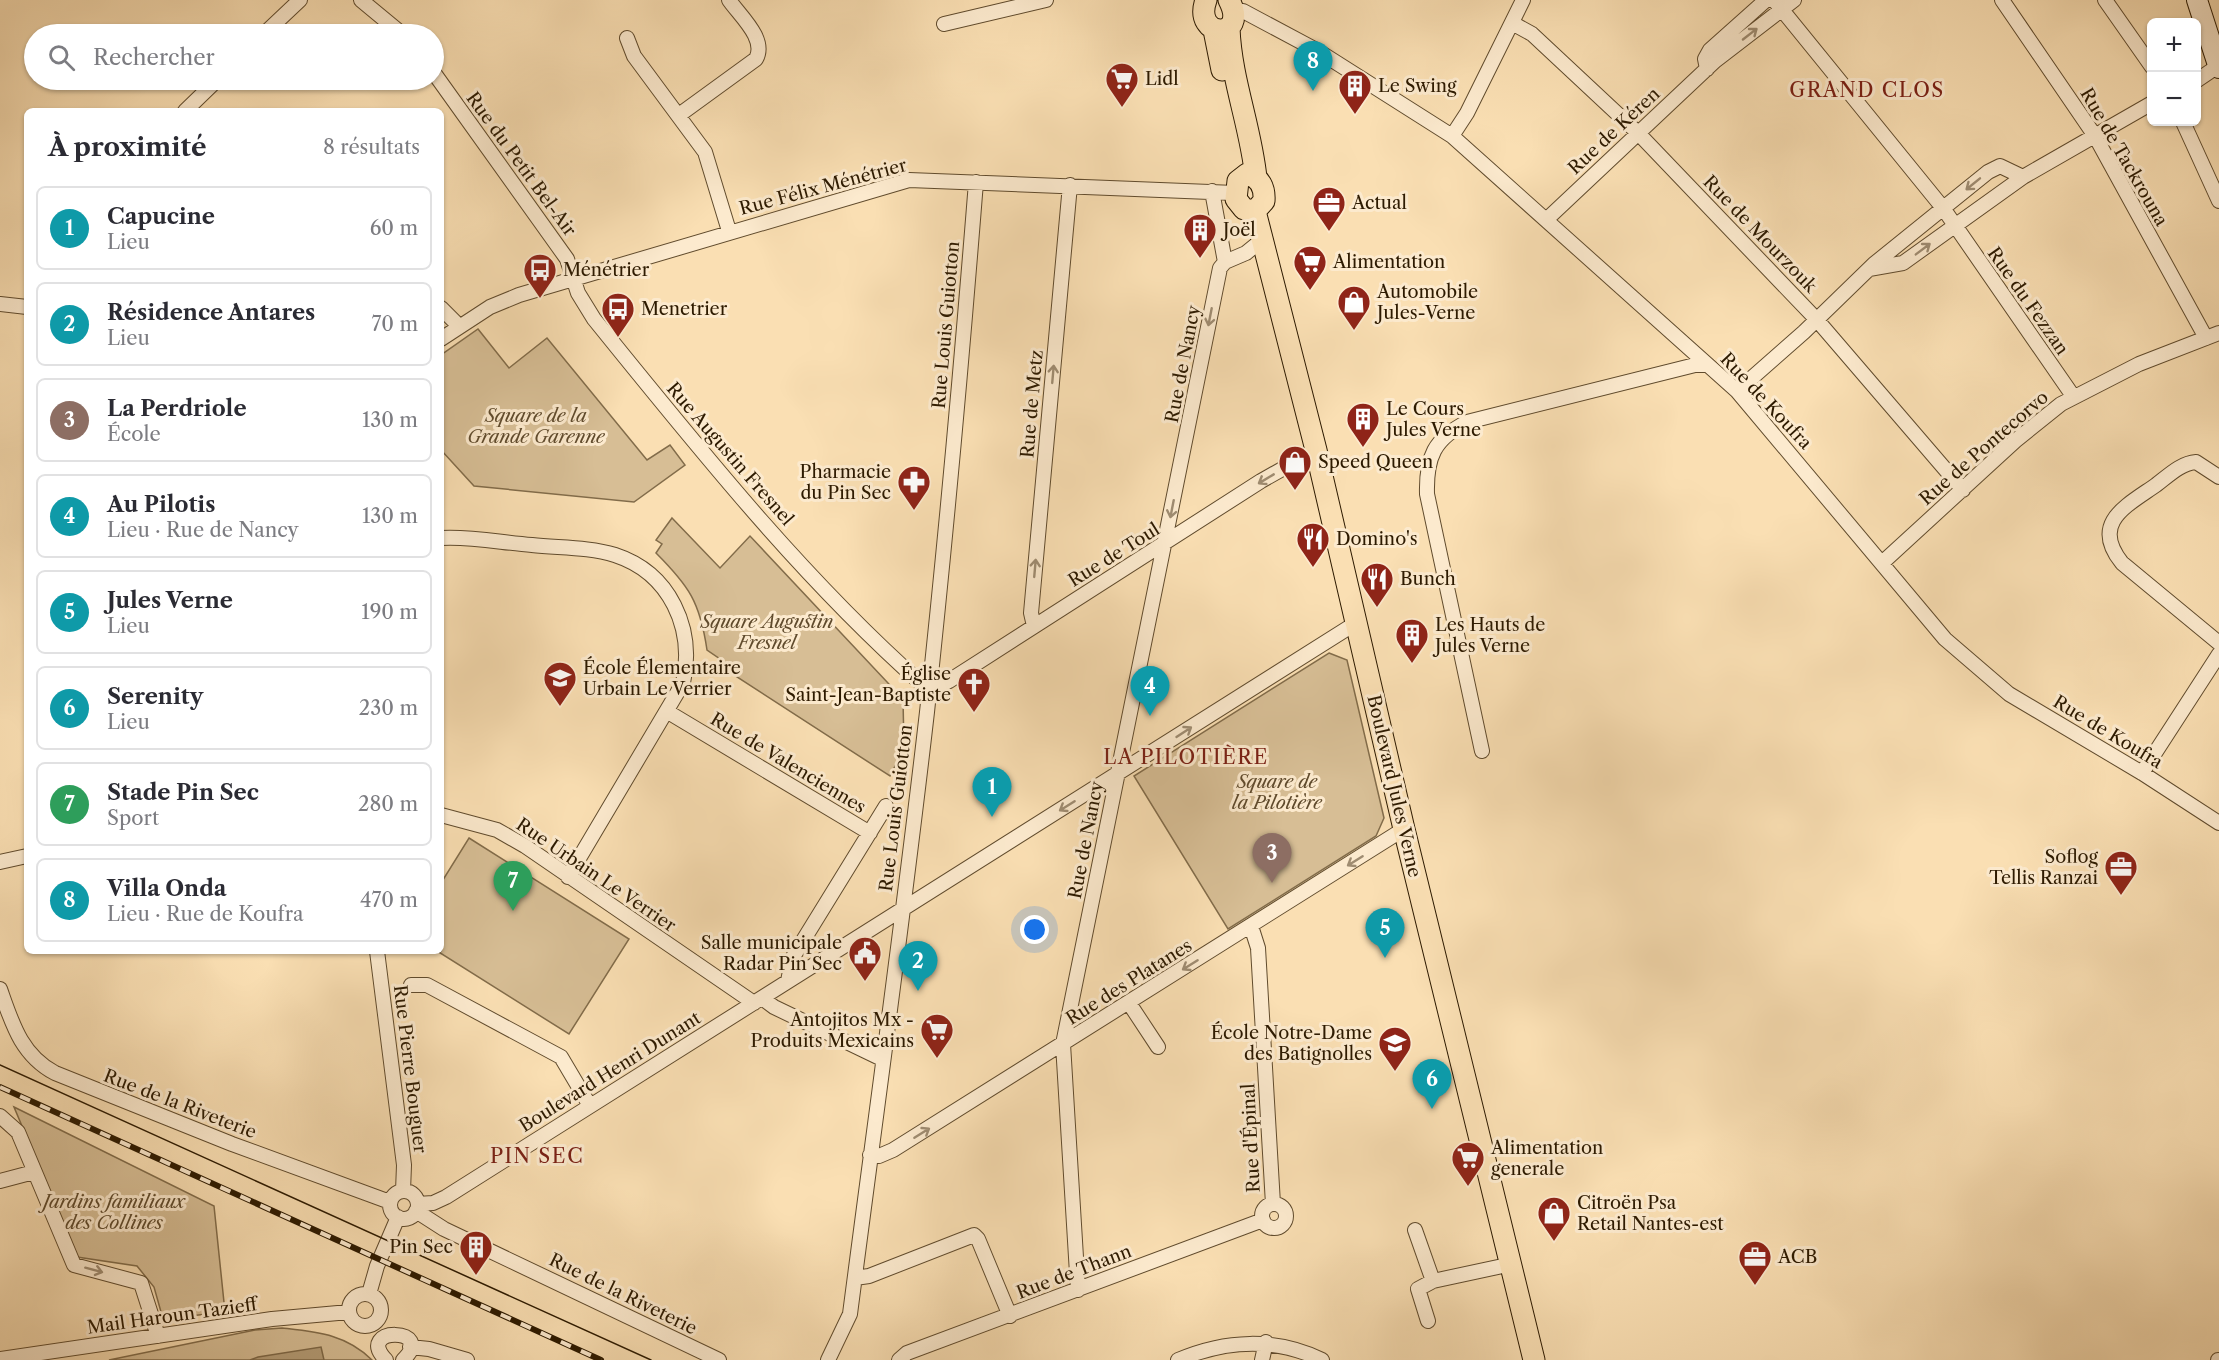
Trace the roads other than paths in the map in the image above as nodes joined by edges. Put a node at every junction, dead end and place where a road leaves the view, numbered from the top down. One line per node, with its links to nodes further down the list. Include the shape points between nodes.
1 (300, 0): 15 (street)
2 (361, 0): 16 (street)
3 (729, 0): 27 (street, via 757,38 756,59)
4 (1046, 0): 17 (street)
5 (1206, 0): 13 (main road, via 1204,15)
6 (1523, 0): 14 (street)
7 (1766, 0): 21 (street, Rue de Kéren, via 1710,50 1705,59)
8 (1794, 0): 12 (street, Rue de Kéren)
9 (2002, 0): 31 (street, Rue de Tackrouna)
10 (2105, 0): 19 (street)
11 (2197, 0): 20 (street)
12 (1778, 5): 21 (street, Rue de Kéren, one-way to 12); 38 (street)
13 (1226, 17): 30 (street, Rue de Koufra, via 1244,11 1318,51); 34 (main road)
14 (1512, 23): 29 (street, Rue de Mourzouk, via 1532,34); 30 (street)
15 (275, 24)
16 (390, 24)
17 (944, 24)
18 (627, 38): 27 (street, via 634,56)
19 (2147, 61)
20 (2218, 67): 22 (street)
21 (1707, 69): 29 (street, Rue de Kéren)
22 (2201, 78)
23 (444, 87): 45 (street, Rue du Petit Bel-Air, via 567,259)
24 (206, 90): 26 (street)
25 (2147, 105): 31 (street)
26 (187, 108)
27 (679, 115): 41 (street, via 705,152)
28 (2185, 126): 37 (street)
29 (1638, 133): 39 (street, Rue de Kéren); 49 (street, Rue de Mourzouk)
30 (1452, 136): 39 (street, Rue de Koufra)
31 (2095, 136): 32 (street); 51 (street, Rue de Tackrouna)
32 (2023, 177): 38 (street, one-way to 38, via 2010,169 1994,168); 40 (street)
33 (976, 182): 35 (street, Rue Félix Ménétrier); 41 (street, Rue Félix Ménétrier, via 909,180); 66 (street, Rue Louis Guiotton)
34 (1244, 183): 36 (street, Rue Félix Ménétrier); 42 (main road, Boulevard Jules Verne, via 1262,186 1261,206 1254,211)
35 (1070, 185): 36 (street, Rue Félix Ménétrier); 63 (street, Rue de Metz, one-way to 35, via 1031,613)
36 (1212, 191): 43 (street, Rue de Nancy)
37 (2219, 199)
38 (1943, 208): 40 (street, Rue du Fezzan); 44 (street)
39 (1546, 220): 53 (street, Rue de Koufra)
40 (1954, 225): 44 (street, one-way to 40, via 1903,263); 55 (street, Rue du Fezzan)
41 (729, 231): 45 (street, Rue Félix Ménétrier)
42 (1262, 240): 43 (street); 56 (main road, Boulevard Jules Verne)
43 (1225, 262): 60 (street, Rue de Nancy, one-way to 60, via 1220,268)
44 (1874, 265): 49 (street)
45 (575, 278): 50 (street, Rue Félix Ménétrier, via 519,295); 66 (street, Rue Augustin Fresnel, via 578,292 594,319 735,493 894,659)
46 (0, 304): 47 (street)
47 (24, 307)
48 (444, 310): 50 (street)
49 (1817, 320): 54 (street); 58 (street, Rue de Mourzouk)
50 (459, 326): 52 (street, Rue Félix Ménétrier)
51 (2212, 335): 55 (street, Rue de Pontecorvo)
52 (444, 337)
53 (1708, 364): 54 (street, Rue de Koufra); 68 (street, via 1467,422 1448,432 1438,444 1426,476 1427,494)
54 (1737, 391): 61 (street, Rue de Koufra)
55 (2073, 396): 58 (street, Rue de Pontecorvo)
56 (1316, 450): 60 (street, Rue de Toul, one-way to 60); 62 (main road, Boulevard Jules Verne)
57 (2219, 477): 64 (street, via 2196,462 2182,466 2123,507 2112,520 2109,537 2122,563)
58 (1963, 490): 61 (street, Rue de Pontecorvo)
59 (444, 538): 67 (street, via 599,552 615,555 647,572 674,602 687,638 683,683)
60 (1164, 545): 63 (street, Rue de Toul); 70 (street, Rue de Nancy)
61 (1882, 564): 69 (street, Rue de Koufra, via 1945,639 2009,694)
62 (1356, 622): 70 (street, Boulevard Henri Dunant, one-way to 62); 74 (main road, Boulevard Jules Verne)
63 (1034, 626): 66 (street, Rue de Toul, via 949,681)
64 (2219, 643)
65 (2219, 654): 69 (street)
66 (929, 686): 79 (street, Rue Louis Guiotton)
67 (668, 712): 75 (street, Rue de Valenciennes); 78 (street)
68 (1482, 751)
69 (2142, 773): 73 (street, Rue de Koufra)
70 (1117, 775): 79 (street, Boulevard Henri Dunant, one-way to 79); 87 (street, Rue de Nancy)
71 (886, 806): 75 (street)
72 (444, 816): 78 (street, Rue Urbain Le Verrier, via 497,831)
73 (2219, 823)
74 (1404, 830): 80 (street, Rue des Platanes, one-way to 80); 102 (main road, Boulevard Jules Verne)
75 (870, 833): 82 (street, via 793,957)
76 (24, 857): 77 (street)
77 (0, 862)
78 (568, 877): 85 (street, Rue Urbain Le Verrier)
79 (902, 908): 82 (street, Boulevard Henri Dunant); 89 (street, Rue Louis Guiotton)
80 (1251, 926): 86 (street, Rue des Platanes, one-way to 86); 97 (street, Rue d'Épinal, via 1258,948)
81 (377, 954): 95 (street, Rue Pierre Bouguer, via 404,1165)
82 (788, 981): 85 (street, Boulevard Henri Dunant)
83 (411, 985): 90 (street, via 427,985 561,1057)
84 (0, 989): 96 (street, Rue de la Riveterie, via 23,1046 49,1070)
85 (758, 1000): 89 (street, Rue Urbain Le Verrier); 90 (street, Boulevard Henri Dunant)
86 (1129, 1003): 87 (street, Rue des Platanes); 88 (street)
87 (1064, 1044): 92 (street, Rue des Platanes, one-way to 87, via 893,1150); 105 (street, Rue de Nancy)
88 (1158, 1047)
89 (882, 1059): 92 (street, Rue Louis Guiotton)
90 (590, 1106): 98 (street, Boulevard Henri Dunant, via 446,1197)
91 (0, 1116): 93 (street, via 18,1132)
92 (870, 1155): 103 (street, Rue Louis Guiotton)
93 (34, 1172): 94 (street); 113 (street, one-way to 113, via 74,1265 141,1283)
94 (0, 1181)
95 (403, 1191): 96 (street); 98 (street, via 412,1193)
96 (390, 1202): 99 (street, via 390,1209)
97 (1273, 1204): 100 (street, Rue d'Épinal, via 1264,1208); 100 (street, Rue d'Épinal, via 1283,1208 1284,1222 1274,1228)
98 (417, 1207): 99 (street, via 408,1218); 120 (street, Rue de la Riveterie, via 444,1229)
99 (398, 1218): 106 (street)
100 (1263, 1220): 105 (street, Rue de Thann)
101 (1415, 1230): 104 (street)
102 (1512, 1264): 104 (street); 125 (main road, Boulevard Jules Verne)
103 (855, 1278): 109 (street, via 974,1235); 121 (street, Rue Louis Guiotton, via 850,1314)
104 (1432, 1281): 110 (street, via 1418,1289)
105 (1078, 1290): 109 (street, Rue de Thann)
106 (369, 1294): 107 (street, via 354,1298); 108 (street, via 380,1303)
107 (349, 1312): 111 (street, via 355,1324); 113 (street, Mail Haroun Tazieff)
108 (382, 1313): 111 (street, via 378,1321); 112 (street)
109 (1010, 1316): 122 (street, Rue de Thann, via 907,1353)
110 (1428, 1321)
111 (365, 1327): 115 (street)
112 (398, 1333): 115 (street, via 385,1336); 116 (street, via 407,1338)
113 (158, 1336): 117 (street, Mail Haroun Tazieff)
114 (1266, 1342): 118 (street); 123 (street, via 1222,1345); 124 (street)
115 (383, 1354)
116 (407, 1354): 119 (street, via 429,1349)
117 (0, 1359)
118 (1316, 1359)
119 (467, 1360)
120 (719, 1360)
121 (828, 1360)
122 (899, 1360)
123 (1178, 1360)
124 (1262, 1360)
125 (1534, 1360)

